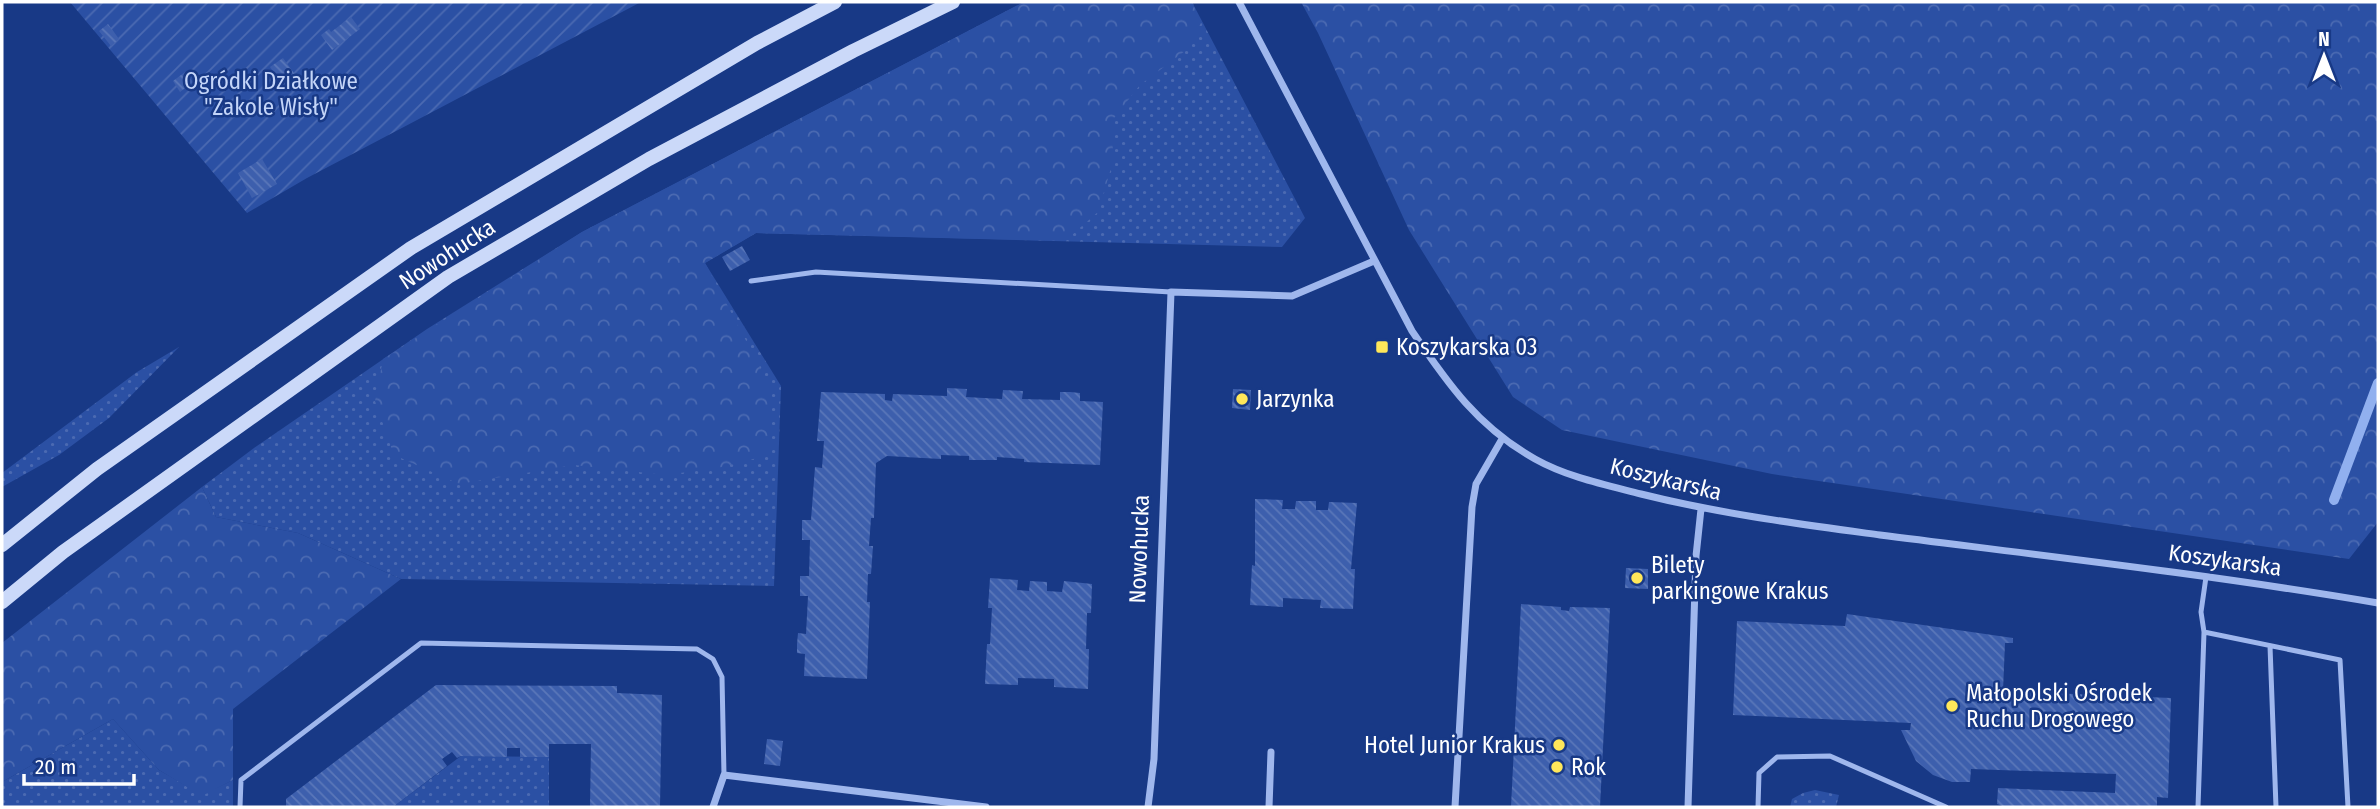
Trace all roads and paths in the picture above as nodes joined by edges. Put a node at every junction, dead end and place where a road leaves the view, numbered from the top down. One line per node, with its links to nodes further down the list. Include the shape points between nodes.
1 (835, 2): 9 (main road, Nowohucka, via 757,43 411,247 97,469)
2 (953, 2): 11 (main road, Nowohucka, via 649,159 447,277 63,552)
3 (1239, 2): 4 (street, Koszykarska)
4 (1374, 261): 6 (street, via 1292,296); 7 (street, Koszykarska, via 1439,371)
5 (751, 281): 6 (lane, via 816,272)
6 (1171, 292): 20 (street, Nowohucka, via 1154,760)
7 (1502, 439): 8 (street, Koszykarska, via 1575,476); 22 (street, via 1476,484 1472,507)
8 (1701, 509): 10 (street, Koszykarska); 23 (street)
9 (2, 545)
10 (2206, 577): 12 (street, Koszykarska); 13 (lane, via 2201,612)
11 (2, 602)
12 (2378, 603)
13 (2204, 632): 14 (lane); 26 (lane)
14 (2270, 646): 27 (lane); 28 (lane, via 2340,660)
15 (1271, 752): 21 (street)
16 (724, 775): 17 (lane, via 722,677 713,659 697,649 421,643 241,780); 18 (street); 19 (street)
17 (240, 807)
18 (713, 807)
19 (986, 807)
20 (1148, 807)
21 (1269, 807)
22 (1455, 807)
23 (1688, 807)
24 (1758, 807): 25 (lane, via 1759,773 1777,757 1830,756)
25 (1946, 807)
26 (2198, 807)
27 (2276, 807)
28 (2348, 807)

